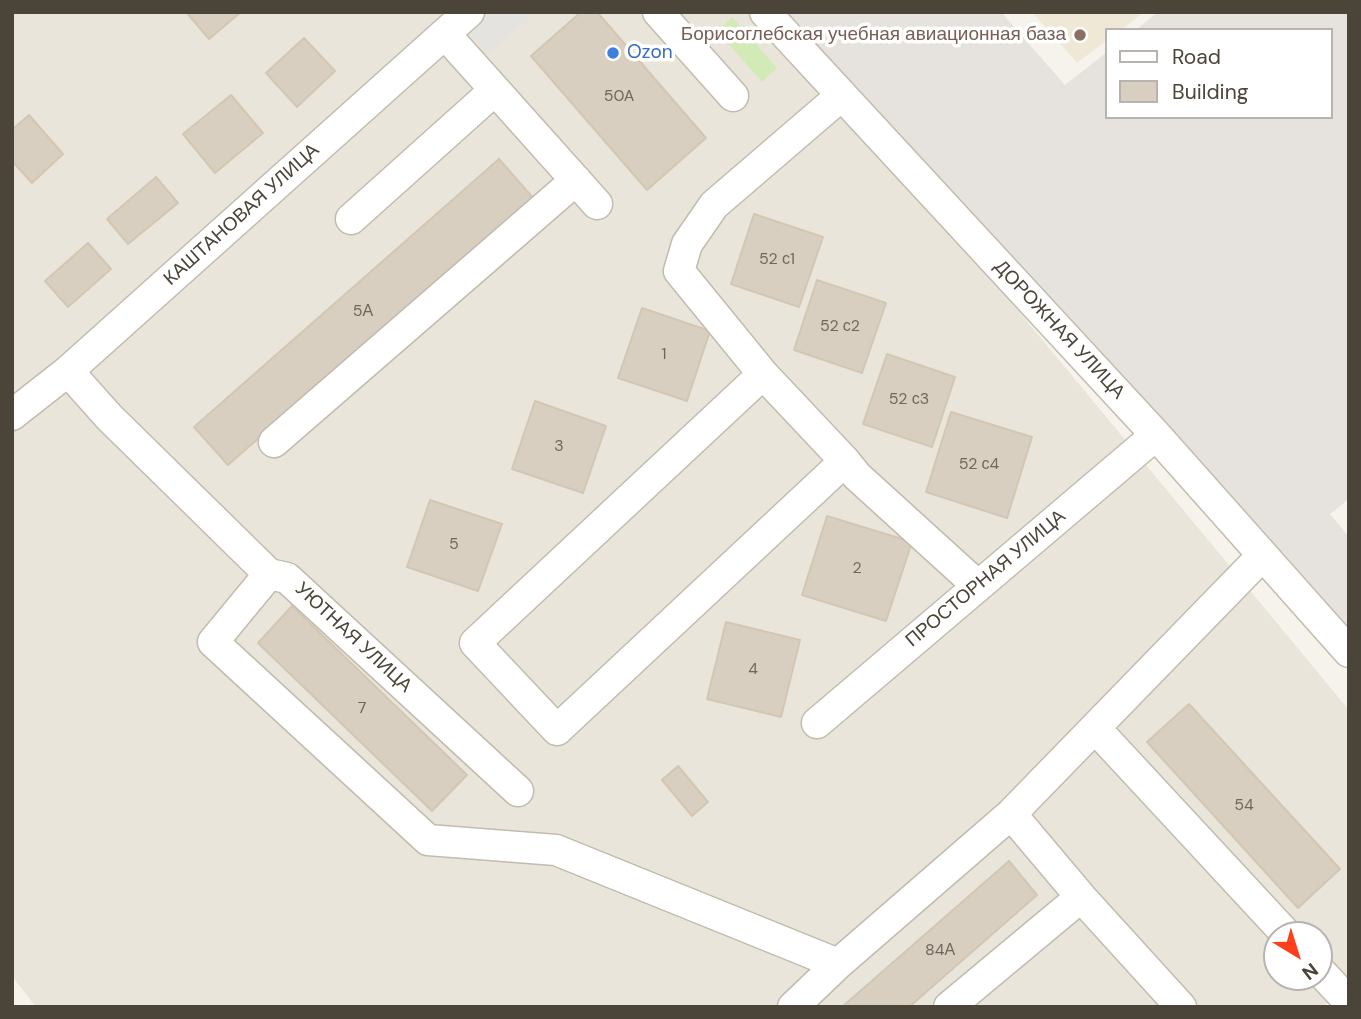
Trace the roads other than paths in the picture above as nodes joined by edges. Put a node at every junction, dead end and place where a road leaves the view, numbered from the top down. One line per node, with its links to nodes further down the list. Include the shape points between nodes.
1 (470, 12): 4 (street, КАШТАНОВАЯ УЛИЦА)
2 (658, 12): 7 (street)
3 (765, 12): 6 (street, ДОРОЖНАЯ УЛИЦА)
4 (445, 34): 5 (street); 11 (street, КАШТАНОВАЯ УЛИЦА)
5 (495, 90): 8 (street); 10 (street)
6 (842, 95): 12 (street, via 714,205 687,243 679,271); 14 (street, ДОРОЖНАЯ УЛИЦА)
7 (733, 96)
8 (576, 180): 9 (street); 15 (street)
9 (597, 204)
10 (351, 219)
11 (68, 371): 13 (street, КАШТАНОВАЯ УЛИЦА); 18 (street, УЮТНАЯ УЛИЦА)
12 (763, 374): 16 (street); 16 (street, via 475,643 548,721 557,730)
13 (12, 415)
14 (1156, 435): 17 (street, ДОРОЖНАЯ УЛИЦА); 19 (street, ПРОСТОРНАЯ УЛИЦА)
15 (274, 442)
16 (845, 461): 19 (street)
17 (1262, 556): 20 (street, ДОРОЖНАЯ УЛИЦА); 22 (street)
18 (269, 574): 23 (street, УЮТНАЯ УЛИЦА, via 287,578); 27 (street, via 213,642 428,840 556,850)
19 (978, 586): 21 (street, ПРОСТОРНАЯ УЛИЦА)
20 (1349, 652)
21 (817, 723)
22 (1095, 728): 24 (street); 26 (street)
23 (518, 791)
24 (1011, 814): 25 (street); 27 (street)
25 (1082, 897): 31 (street); 32 (street)
26 (1274, 921)
27 (838, 964): 30 (street)
28 (1333, 985): 29 (street)
29 (1349, 1002)
30 (793, 1007)
31 (949, 1007)
32 (1181, 1007)

